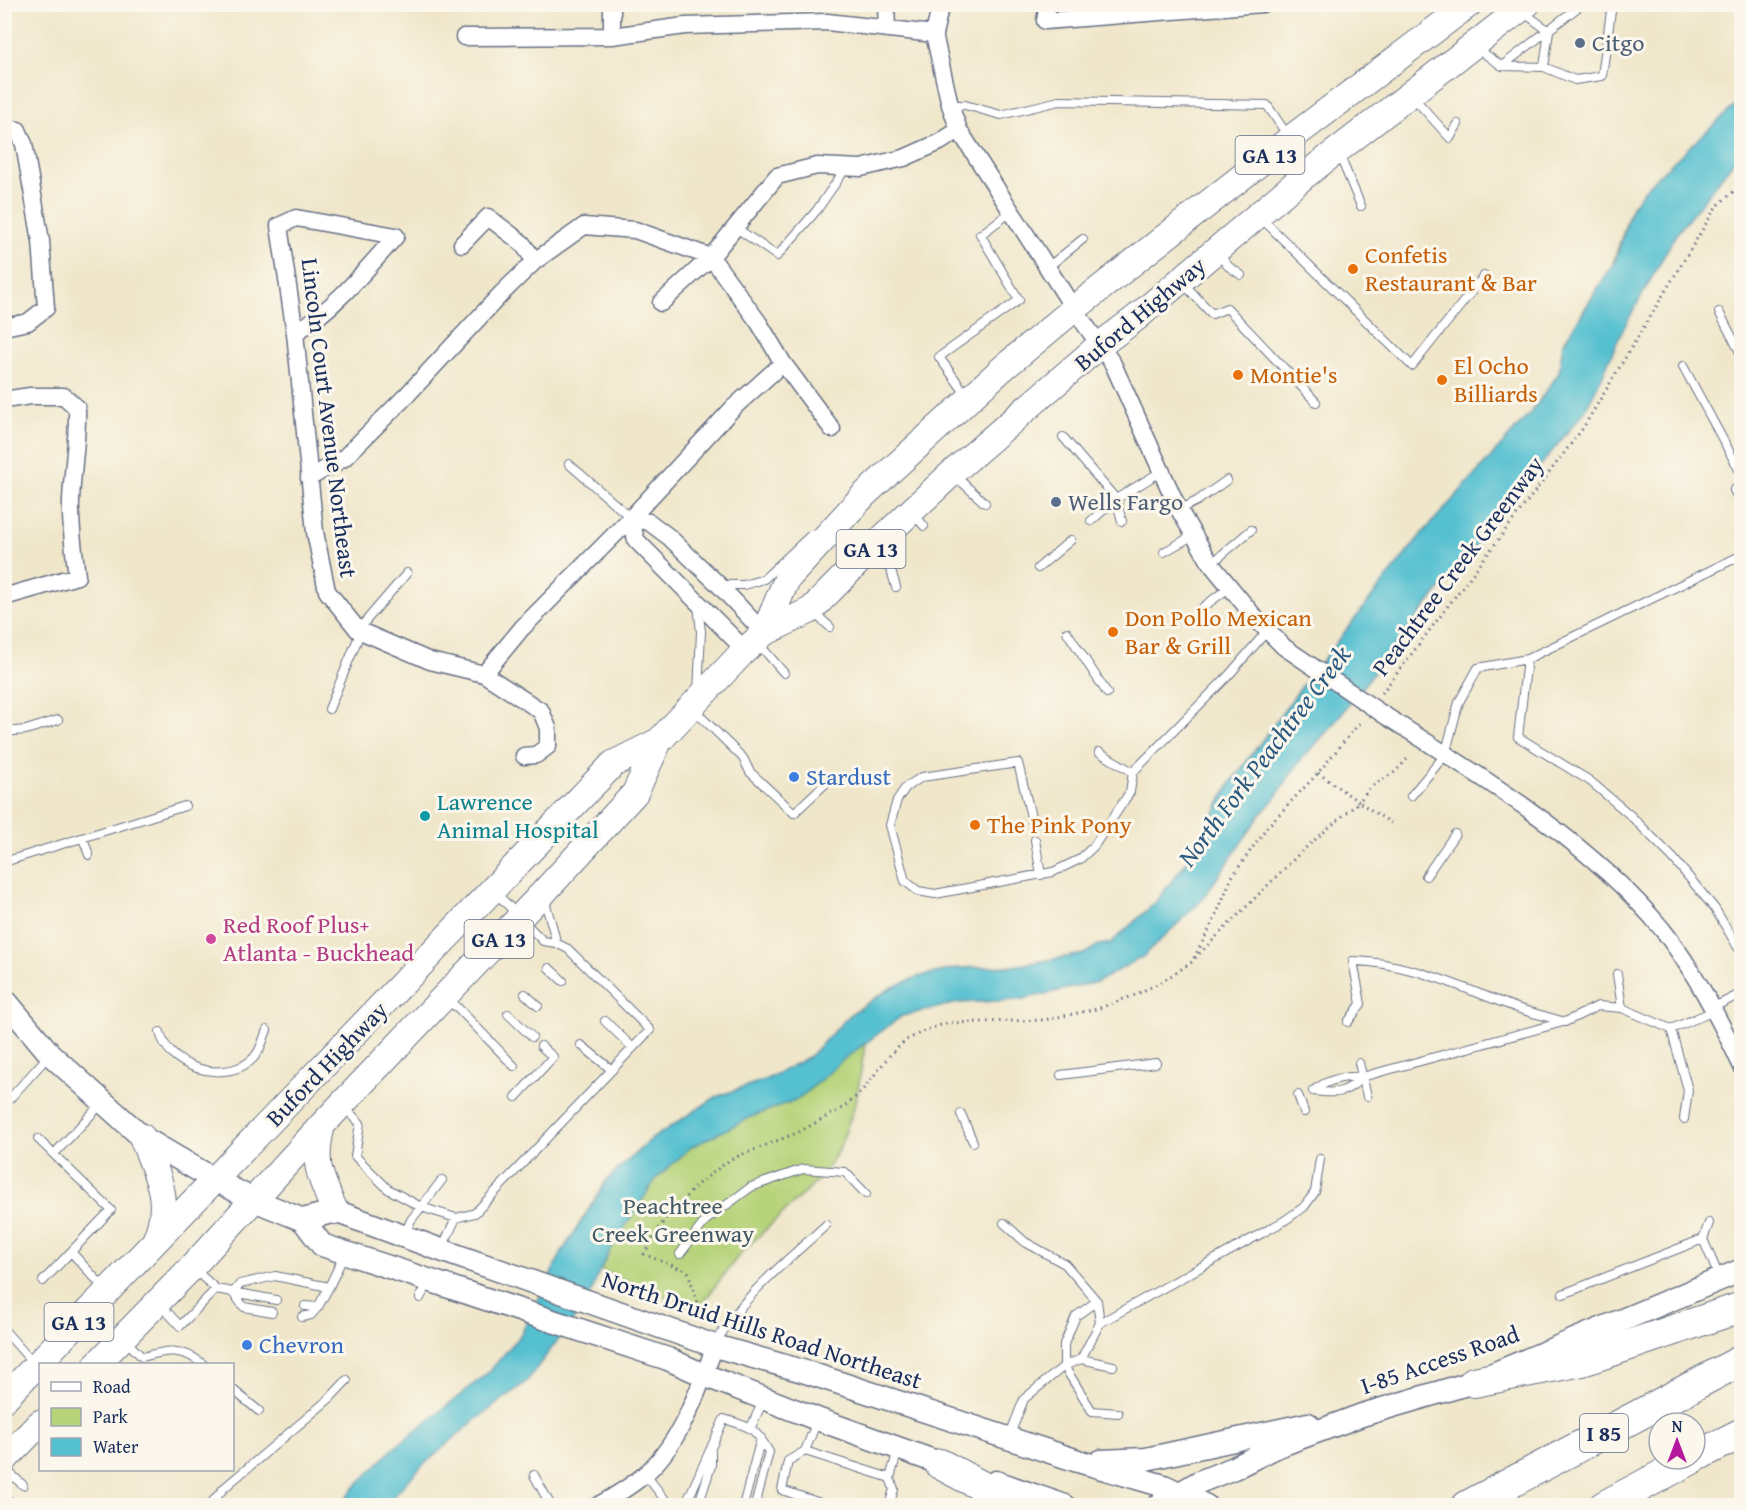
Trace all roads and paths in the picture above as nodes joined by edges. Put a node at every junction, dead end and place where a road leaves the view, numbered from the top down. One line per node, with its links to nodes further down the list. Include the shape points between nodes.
1 (612, 4): 13 (street)
2 (886, 4): 10 (street)
3 (941, 4): 12 (street)
4 (1048, 4): 5 (street, via 1045,21)
5 (1262, 4)
6 (1469, 4): 23 (main road, Buford Highway / GA 13)
7 (1582, 4): 11 (lane)
8 (1612, 4): 17 (lane, via 1602,76 1575,80)
9 (1523, 8): 11 (lane); 15 (main road, Buford Highway / GA 13)
10 (887, 29): 12 (street); 13 (street, via 826,22 685,26)
11 (1549, 31): 16 (lane); 17 (lane)
12 (934, 34): 19 (street)
13 (612, 36): 14 (street)
14 (464, 37)
15 (1472, 45): 16 (lane); 18 (main road, Buford Highway / GA 13)
16 (1502, 66): 17 (lane)
17 (1544, 67)
18 (1410, 93): 20 (lane, via 1449,138); 24 (main road, Buford Highway / GA 13)
19 (950, 105): 22 (street); 23 (lane, via 1001,115 1059,101 1267,105)
20 (1458, 124)
21 (4, 127): 43 (street, via 18,130 24,144 41,241 46,308 28,322)
22 (959, 130): 25 (street, via 904,158); 28 (street)
23 (1290, 139): 41 (main road, Buford Highway / GA 13)
24 (1337, 150): 27 (lane); 29 (main road, Buford Highway / GA 13)
25 (854, 168): 30 (street, via 818,166 777,176); 30 (lane, via 777,256)
26 (1742, 184): 96 (path, Peachtree Creek Greenway, via 1716,207 1583,428)
27 (1361, 206)
28 (1012, 210): 36 (street); 49 (lane, via 982,233 1019,300 939,357)
29 (1258, 216): 33 (main road, Buford Highway / GA 13); 38 (lane, via 1412,366)
30 (735, 226): 34 (street)
31 (1083, 238): 36 (lane)
32 (462, 244): 35 (street, via 488,217 522,243)
33 (1216, 250): 37 (lane); 39 (main road, Buford Highway / GA 13)
34 (711, 257): 35 (street, via 635,230 584,226); 40 (street); 47 (street)
35 (535, 261): 58 (street, via 344,458)
36 (1048, 267): 41 (street)
37 (1241, 275)
38 (1484, 276)
39 (1181, 281): 45 (main road, Buford Highway / GA 13); 51 (lane, via 1212,314 1227,308)
40 (661, 303)
41 (1074, 309): 45 (street); 49 (main road, Buford Highway / GA 13)
42 (1719, 312): 46 (lane)
43 (4, 327)
44 (295, 333): 44 (street, Lincoln Court Avenue Northeast, via 360,278 396,236 296,218 279,226); 58 (street, Lincoln Court Avenue Northeast)
45 (1100, 345): 55 (street, via 1113,364); 56 (main road, Buford Highway / GA 13)
46 (1742, 356)
47 (783, 363): 52 (street); 65 (street, via 733,408)
48 (1683, 366): 57 (lane)
49 (969, 399): 91 (main road, Buford Highway / GA 13, via 842,512 787,579)
50 (4, 400): 83 (street, via 64,396 77,408 78,428 71,503 76,576)
51 (1316, 402)
52 (832, 429)
53 (1063, 437): 61 (lane)
54 (569, 464): 65 (lane)
55 (1162, 471): 61 (lane); 64 (street)
56 (952, 473): 62 (lane); 72 (main road, Buford Highway / GA 13, via 918,519)
57 (1742, 475)
58 (309, 478): 88 (street, Lincoln Court Avenue Northeast, via 327,591)
59 (1227, 480): 64 (lane)
60 (1742, 484): 63 (lane, via 1734,490)
61 (1116, 499): 66 (lane); 67 (lane)
62 (985, 503)
63 (1742, 506)
64 (1179, 510): 70 (street)
65 (631, 518): 75 (street, via 649,522); 75 (street, via 636,540); 94 (street, via 522,628)
66 (1091, 521)
67 (1122, 521)
68 (820, 526): 80 (lane, via 764,579 744,585)
69 (1251, 530): 76 (lane)
70 (1194, 535): 73 (lane); 76 (street)
71 (1071, 540): 77 (lane)
72 (870, 550): 81 (lane, via 891,570); 86 (main road, Buford Highway / GA 13)
73 (1164, 552)
74 (1742, 555): 92 (lane)
75 (671, 556): 79 (street); 79 (street)
76 (1211, 564): 82 (street)
77 (1038, 568)
78 (407, 573): 88 (lane)
79 (690, 574): 80 (street); 84 (street)
80 (719, 585): 91 (street)
81 (896, 587)
82 (1230, 587): 85 (lane); 89 (street)
83 (4, 597)
84 (697, 601): 91 (street); 97 (lane, via 701,632)
85 (1203, 607)
86 (811, 610): 87 (lane); 91 (main road, Buford Highway / GA 13)
87 (830, 627)
88 (359, 630): 94 (street, Lincoln Court Avenue Northeast, via 430,661); 98 (lane)
89 (1267, 631): 99 (street, bridge); 107 (lane)
90 (1067, 632): 95 (lane)
91 (755, 641): 93 (lane); 97 (main road, Buford Highway / GA 13)
92 (1527, 659): 104 (lane, via 1478,668 1459,702); 126 (lane, via 1518,737 1590,781 1630,815 1673,858 1715,909)
93 (784, 673)
94 (483, 674): 105 (street, Lincoln Court Avenue Northeast, via 541,711 548,728 548,746 536,755)
95 (1107, 693)
96 (1381, 695)
97 (695, 704): 102 (main road, Buford Highway / GA 13); 109 (lane, via 750,772 794,813)
98 (329, 709)
99 (1374, 714): 104 (street); 108 (path)
100 (58, 720): 101 (lane)
101 (4, 732)
102 (659, 741): 122 (main road, Buford Highway / GA 13, via 613,764); 123 (main road, Buford Highway / GA 13, via 635,793)
103 (1099, 752): 107 (lane)
104 (1445, 755): 110 (lane); 137 (street, via 1509,796 1601,866 1662,930)
105 (524, 756)
106 (1409, 757): 111 (path, via 1395,772 1370,787)
107 (1133, 772): 120 (lane, via 1130,792 1094,846 1080,859)
108 (1318, 773): 111 (path); 127 (path, via 1267,827 1232,877)
109 (826, 782)
110 (1411, 795)
111 (1359, 802): 114 (path); 127 (path, via 1302,850)
112 (184, 806): 116 (lane)
113 (1032, 821): 120 (lane, via 1018,763 922,777 906,787 897,800 890,825 905,881 918,891 935,894)
114 (1391, 823)
115 (1455, 834): 121 (lane)
116 (83, 838): 118 (lane); 119 (lane)
117 (1035, 840): 120 (lane)
118 (89, 855)
119 (4, 862)
120 (1041, 875)
121 (1426, 876)
122 (493, 890): 124 (lane); 172 (main road, Buford Highway / GA 13)
123 (543, 893): 124 (main road, Buford Highway / GA 13); 125 (lane)
124 (520, 917): 125 (lane, via 543,941); 133 (main road, Buford Highway / GA 13)
125 (556, 943): 148 (lane, via 568,950 650,1030)
126 (1742, 954)
127 (1192, 962): 207 (path, via 1135,995 1097,1009 1044,1020 947,1023 926,1030 906,1040 890,1055 844,1107 799,1132 731,1159 698,1184 665,1219 644,1254 688,1272)
128 (549, 968): 130 (lane)
129 (1617, 974): 136 (lane)
130 (563, 981)
131 (1742, 993): 137 (lane)
132 (525, 994): 135 (lane)
133 (444, 998): 152 (lane); 162 (main road, Buford Highway / GA 13)
134 (6, 1003): 149 (main road)
135 (538, 1006)
136 (1622, 1008): 141 (lane, via 1598,1006); 142 (lane)
137 (1713, 1009): 142 (lane); 153 (street)
138 (508, 1014): 145 (lane)
139 (605, 1021): 148 (lane)
140 (1348, 1022): 141 (lane, via 1361,1004 1353,961 1366,961 1434,976)
141 (1565, 1022): 156 (lane)
142 (1671, 1029): 165 (lane, via 1688,1090)
143 (267, 1030): 144 (lane, via 260,1051 249,1062 232,1070 213,1071 174,1058 162,1043)
144 (160, 1032)
145 (532, 1037)
146 (581, 1045): 154 (lane)
147 (541, 1046): 158 (lane, via 552,1057)
148 (633, 1048): 154 (lane)
149 (50, 1054): 160 (main road); 161 (lane)
150 (1156, 1063): 155 (lane)
151 (1359, 1063): 156 (lane)
152 (514, 1066)
153 (1742, 1067)
154 (612, 1070): 178 (lane, via 475,1213)
155 (1061, 1075)
156 (1362, 1077): 156 (lane, via 1324,1082 1313,1091 1351,1089); 159 (lane)
157 (1298, 1095): 163 (lane)
158 (516, 1096)
159 (1367, 1096)
160 (103, 1102): 167 (main road); 170 (lane)
161 (4, 1105)
162 (341, 1105): 166 (main road, Buford Highway / GA 13); 176 (lane, via 360,1123 355,1156 388,1189)
163 (1304, 1112)
164 (961, 1114): 169 (lane)
165 (1684, 1119)
166 (322, 1125): 175 (main road, Buford Highway / GA 13); 177 (main road, via 316,1162)
167 (142, 1137): 172 (main road); 185 (main road, via 164,1201 161,1227)
168 (38, 1139): 170 (lane)
169 (973, 1142)
170 (54, 1154): 187 (lane, via 111,1210)
171 (1320, 1159): 208 (lane, via 1315,1192 1304,1207)
172 (215, 1180): 175 (main road); 185 (main road, Buford Highway / GA 13)
173 (442, 1180): 176 (lane)
174 (866, 1194): 189 (lane, via 845,1172 803,1169 751,1187 706,1220)
175 (254, 1200): 179 (main road); 190 (main road, Buford Highway / GA 13)
176 (422, 1207): 178 (lane); 183 (lane)
177 (335, 1210): 179 (main road); 183 (main road, North Druid Hills Road Northeast)
178 (456, 1218): 186 (lane)
179 (303, 1220): 188 (main road, via 322,1245)
180 (1004, 1223): 200 (lane, via 1025,1242 1065,1264)
181 (1710, 1223): 184 (lane)
182 (826, 1225): 211 (lane, via 764,1282 725,1327)
183 (404, 1236): 186 (main road, North Druid Hills Road Northeast)
184 (1703, 1239): 192 (lane); 198 (lane)
185 (153, 1244): 196 (main road, Buford Highway / GA 13)
186 (441, 1250): 211 (main road, North Druid Hills Road Northeast)
187 (72, 1253): 193 (lane); 196 (lane)
188 (345, 1253): 194 (lane); 220 (main road, via 425,1289 473,1294 668,1359)
189 (680, 1254)
190 (192, 1267): 195 (lane); 201 (main road, Buford Highway / GA 13)
191 (1742, 1270): 192 (main road, I-85 Access Road)
192 (1731, 1277): 212 (main road, via 1603,1336); 222 (main road, I-85 Access Road)
193 (44, 1281)
194 (329, 1287): 197 (lane, via 275,1275 240,1284); 203 (lane)
195 (216, 1290): 197 (lane); 201 (lane, via 180,1326)
196 (108, 1292): 217 (main road, Buford Highway / GA 13)
197 (233, 1293): 199 (lane); 205 (lane, via 244,1307)
198 (1563, 1294)
199 (276, 1300)
200 (1096, 1301): 208 (lane); 218 (lane, via 1076,1316 1064,1344)
201 (158, 1302): 210 (main road, Buford Highway / GA 13)
202 (305, 1306): 203 (lane)
203 (318, 1307): 206 (lane, via 311,1315)
204 (1742, 1307): 212 (highway)
205 (272, 1312)
206 (302, 1317)
207 (703, 1319)
208 (1100, 1323): 213 (lane)
209 (4, 1330): 217 (lane)
210 (123, 1338): 215 (main road, Buford Highway / GA 13); 216 (lane, via 142,1357 169,1350)
211 (715, 1346): 220 (street); 234 (main road, North Druid Hills Road Northeast)
212 (1590, 1358): 222 (highway)
213 (1081, 1359): 218 (lane); 219 (lane)
214 (1742, 1360): 263 (highway, I 85)
215 (99, 1363)
216 (201, 1363)
217 (36, 1366): 225 (main road, Buford Highway / GA 13)
218 (1064, 1366): 227 (lane, via 1092,1411); 234 (lane, via 1024,1399)
219 (1113, 1366)
220 (704, 1375): 224 (main road); 244 (street, via 685,1419)
221 (346, 1380): 249 (lane, via 224,1488)
222 (1474, 1382): 228 (main road, I-85 Access Road)
223 (234, 1391): 226 (lane)
224 (764, 1398): 229 (main road); 231 (lane)
225 (4, 1399)
226 (258, 1411)
227 (1118, 1413)
228 (1362, 1415): 240 (main road, via 1146,1459); 248 (main road, I-85 Access Road, via 1278,1446)
229 (818, 1419): 236 (main road); 237 (lane)
230 (39, 1424): 239 (main road)
231 (751, 1427): 233 (lane); 235 (lane, via 724,1419)
232 (1742, 1432): 238 (highway, I 85)
233 (761, 1438): 255 (lane); 256 (lane, via 769,1452)
234 (1009, 1438): 240 (main road, North Druid Hills Road Northeast)
235 (711, 1448): 253 (lane); 254 (lane, via 711,1466)
236 (902, 1450): 241 (main road); 246 (lane, via 896,1456)
237 (805, 1451): 246 (lane); 257 (lane, via 788,1461 782,1490)
238 (1707, 1451)
239 (4, 1460)
240 (1078, 1461): 248 (main road, North Druid Hills Road Northeast)
241 (940, 1464): 259 (highway); 260 (main road)
242 (4, 1468): 247 (lane)
243 (1669, 1471): 264 (highway, I 85)
244 (645, 1474): 251 (street); 252 (lane)
245 (534, 1475): 250 (lane)
246 (890, 1478): 258 (lane, via 894,1489)
247 (23, 1485)
248 (1180, 1493): 261 (main road, I-85 Access Road); 262 (main road, North Druid Hills Road Northeast)
249 (209, 1506)
250 (551, 1506)
251 (597, 1506)
252 (670, 1506)
253 (686, 1506)
254 (699, 1506)
255 (743, 1506)
256 (755, 1506)
257 (829, 1506)
258 (889, 1506)
259 (1019, 1506)
260 (1065, 1506)
261 (1158, 1506)
262 (1206, 1506)
263 (1467, 1506)
264 (1604, 1506)

